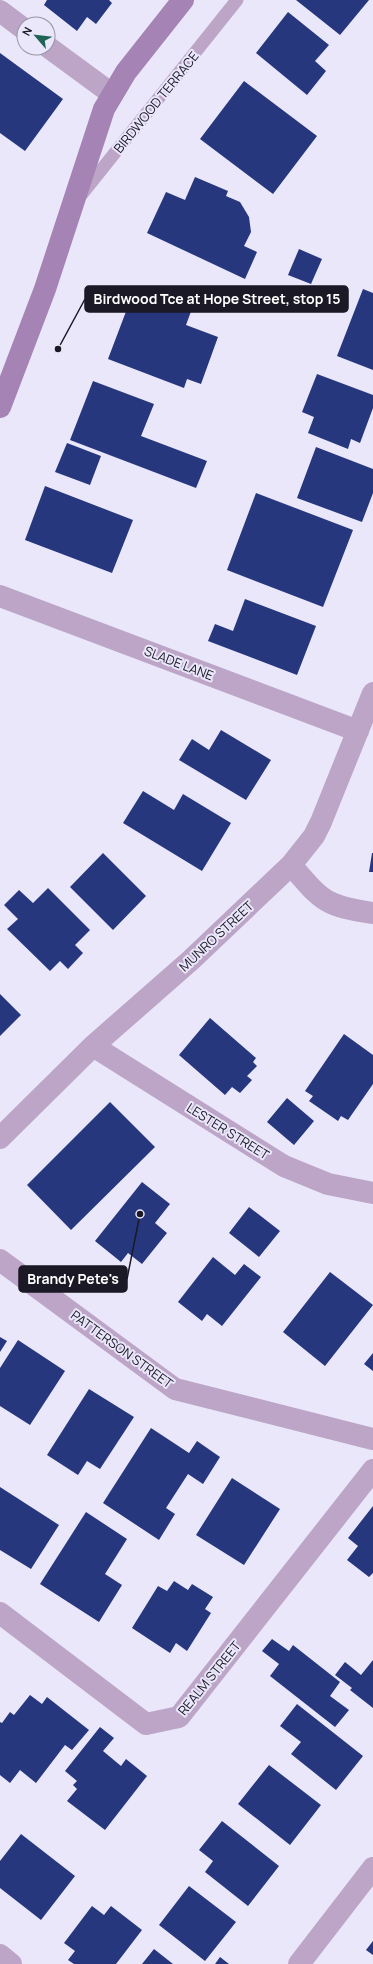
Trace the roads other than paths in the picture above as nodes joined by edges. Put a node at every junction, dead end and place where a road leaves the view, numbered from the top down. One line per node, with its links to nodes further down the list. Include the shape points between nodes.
1 (183, 0): 6 (street, BIRDWOOD TERRACE, via 126,72)
2 (237, 0): 7 (lane, BIRDWOOD TERRACE)
3 (0, 11): 4 (street)
4 (16, 23)
5 (56, 53): 6 (street)
6 (112, 94): 7 (street, BIRDWOOD TERRACE, via 101,116)
7 (74, 204): 8 (street, BIRDWOOD TERRACE)
8 (0, 407)
9 (0, 596): 11 (street, SLADE LANE)
10 (373, 693): 11 (street, MUNRO STREET)
11 (358, 731): 12 (street, MUNRO STREET, via 318,829)
12 (291, 865): 13 (street, via 323,900 347,909); 14 (street, MUNRO STREET, via 191,960)
13 (373, 913)
14 (93, 1046): 15 (street, MUNRO STREET); 16 (street, LESTER STREET, via 284,1166 328,1184)
15 (0, 1138)
16 (373, 1193)
17 (0, 1260): 18 (street, PATTERSON STREET, via 175,1388)
18 (373, 1439)
19 (373, 1470): 20 (street, REALM STREET, via 179,1717 146,1724)
20 (0, 1613)
21 (373, 1868): 24 (street)
22 (0, 1955): 23 (street)
23 (11, 1964)
24 (299, 1964)

